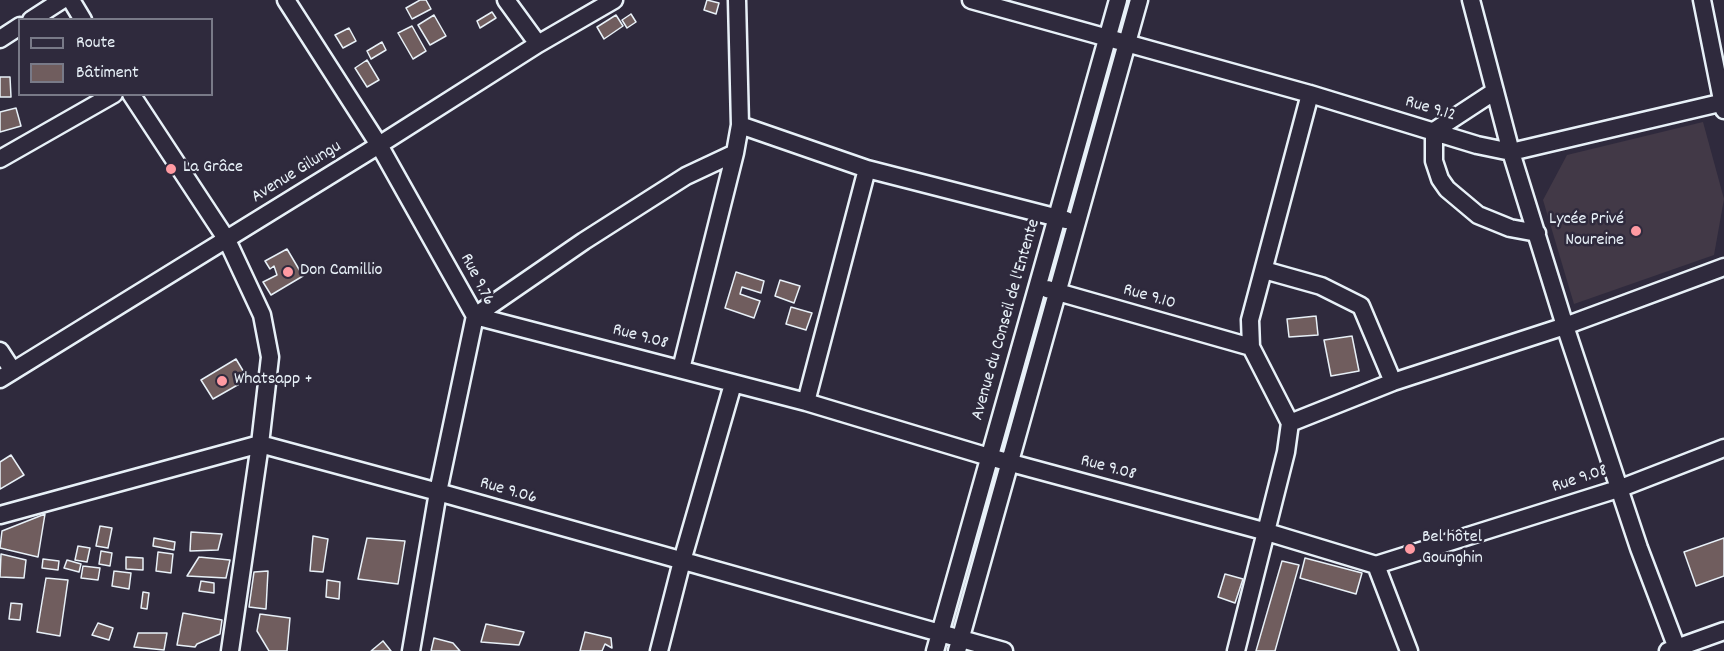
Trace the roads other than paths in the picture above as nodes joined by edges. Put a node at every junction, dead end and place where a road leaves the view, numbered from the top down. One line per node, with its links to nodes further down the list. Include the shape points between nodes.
1 (62, 0): 12 (street)
2 (71, 0): 13 (street)
3 (286, 0): 26 (street, Rue 9.76)
4 (506, 0): 18 (street)
5 (614, 0): 18 (street, Avenue Gilungu)
6 (737, 0): 24 (street)
7 (971, 0): 15 (street, Rue 9.12)
8 (1118, 0): 15 (street, Avenue du Conseil de l'Entente)
9 (1138, 0): 17 (street)
10 (1471, 0): 19 (street)
11 (1702, 0): 23 (street)
12 (34, 18)
13 (82, 18)
14 (18, 27): 16 (street)
15 (1107, 37): 17 (street, Rue 9.12); 31 (street, Avenue du Conseil de l'Entente)
16 (0, 39)
17 (1127, 42): 20 (street, Rue 9.12); 32 (street)
18 (538, 44): 26 (street, Avenue Gilungu)
19 (1495, 91): 25 (street); 27 (street)
20 (1310, 94): 25 (street, Rue 9.12); 36 (street)
21 (110, 96): 29 (street)
22 (132, 96): 34 (street)
23 (1723, 105): 27 (street, Rue 9.12)
24 (740, 125): 28 (street); 30 (street)
25 (1434, 131): 27 (street, Rue 9.12); 33 (street, via 1434,161 1447,189 1478,216 1510,228)
26 (379, 145): 34 (street, Avenue Gilungu); 39 (street, Rue 9.76)
27 (1511, 152): 33 (street)
28 (735, 153): 39 (street, via 686,176); 43 (street)
29 (0, 159)
30 (867, 169): 31 (street); 47 (street)
31 (1057, 218): 32 (street); 37 (street, Avenue du Conseil de l'Entente)
32 (1076, 222): 38 (street)
33 (1537, 232): 40 (street)
34 (227, 240): 44 (street, Avenue Gilungu); 49 (street, via 262,315 270,357)
35 (1724, 267): 40 (street)
36 (1264, 270): 41 (street, via 1250,321); 45 (street, via 1321,286 1361,306)
37 (1037, 286): 38 (street, Rue 9.10); 51 (street, Avenue du Conseil de l'Entente)
38 (1056, 291): 41 (street, Rue 9.10); 52 (street)
39 (475, 316): 43 (street, Rue 9.08); 54 (street, Rue 9.76)
40 (1565, 326): 45 (street); 53 (street)
41 (1251, 347): 48 (street)
42 (0, 351): 44 (street)
43 (681, 369): 46 (street, Rue 9.08)
44 (7, 375)
45 (1393, 382): 48 (street)
46 (733, 384): 47 (street, Rue 9.08); 57 (street)
47 (806, 402): 51 (street, Rue 9.08)
48 (1290, 423): 56 (street)
49 (260, 444): 54 (street, Rue 9.06); 55 (street); 63 (street)
50 (1724, 448): 53 (street, Rue 9.08)
51 (989, 457): 52 (street, Rue 9.08); 60 (street, Avenue du Conseil de l'Entente)
52 (1008, 463): 56 (street, Rue 9.08); 61 (street)
53 (1621, 488): 58 (street, Rue 9.08); 62 (street)
54 (438, 492): 57 (street, Rue 9.06); 64 (street, Rue 9.76)
55 (0, 514)
56 (1267, 532): 58 (street, Rue 9.08); 68 (street)
57 (682, 561): 60 (street, Rue 9.06); 65 (street)
58 (1376, 565): 69 (street)
59 (1724, 631): 62 (street)
60 (940, 632): 61 (street, Rue 9.06); 66 (street, Avenue du Conseil de l'Entente)
61 (959, 644): 67 (street, Rue 9.06)
62 (1674, 650)
63 (230, 651)
64 (411, 651)
65 (659, 651)
66 (935, 651)
67 (1004, 651)
68 (1236, 651)
69 (1409, 651)

